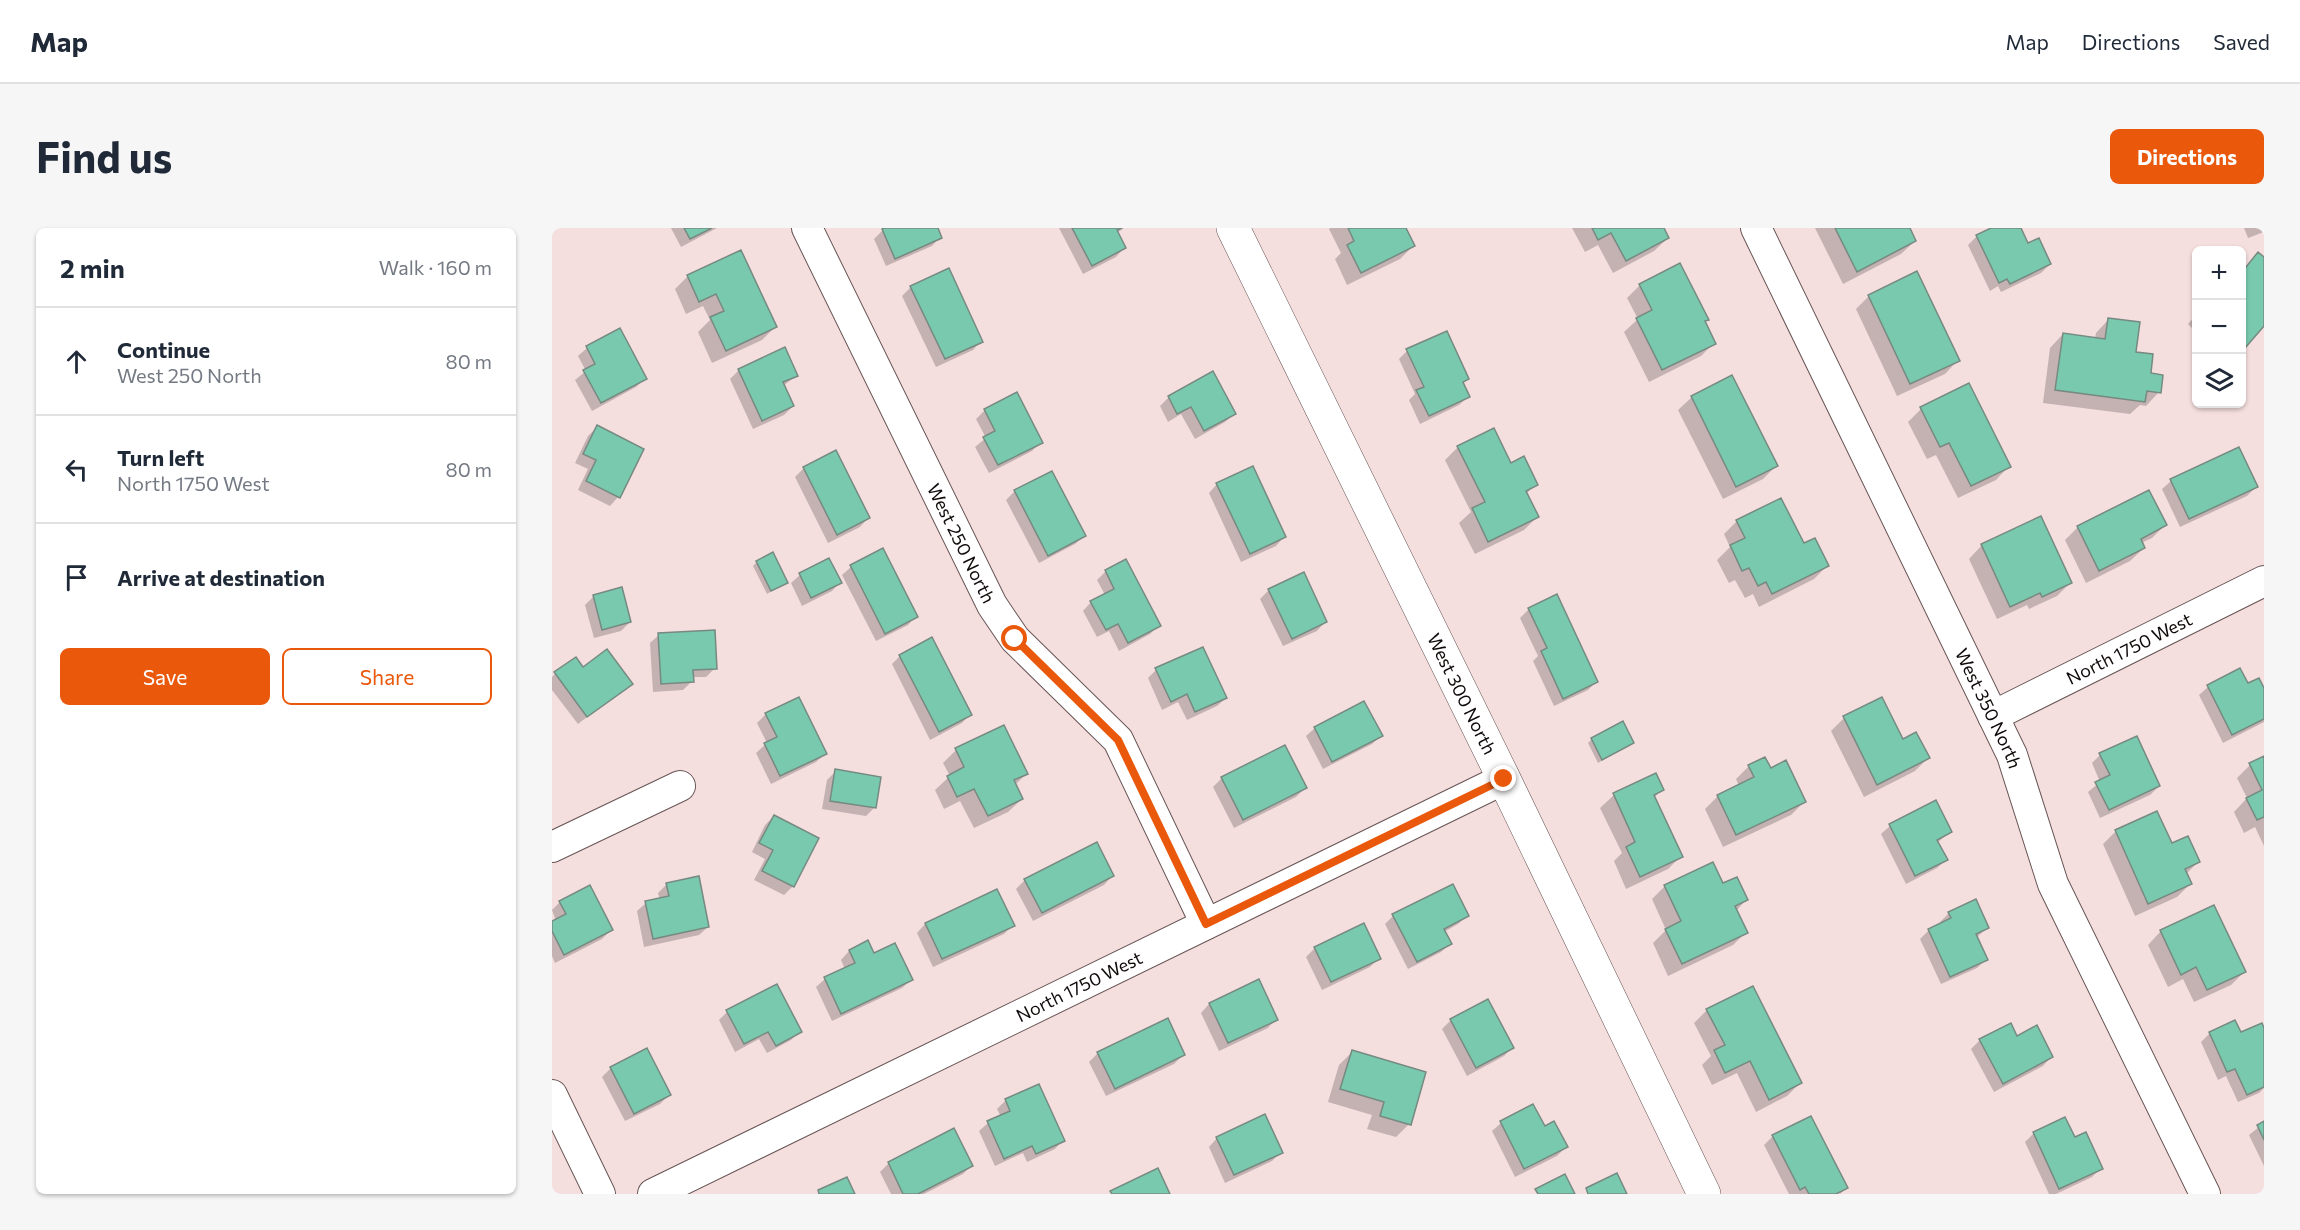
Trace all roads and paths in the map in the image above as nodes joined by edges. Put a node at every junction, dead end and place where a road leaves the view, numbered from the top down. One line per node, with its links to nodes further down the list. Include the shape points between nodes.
1 (807, 228): 9 (street, West 250 North, via 992,604 1015,639 1118,740)
2 (1233, 228): 6 (main road, West 300 North)
3 (1756, 228): 5 (street, West 350 North)
4 (2264, 581): 5 (street, North 1750 West)
5 (1994, 716): 14 (street, West 350 North, via 2012,755 2053,884)
6 (1504, 779): 9 (street, North 1750 West); 13 (main road, West 300 North)
7 (680, 786): 8 (street)
8 (552, 847)
9 (1206, 924): 12 (street, North 1750 West)
10 (552, 1095): 11 (street)
11 (600, 1194)
12 (653, 1194)
13 (1704, 1194)
14 (2205, 1194)

